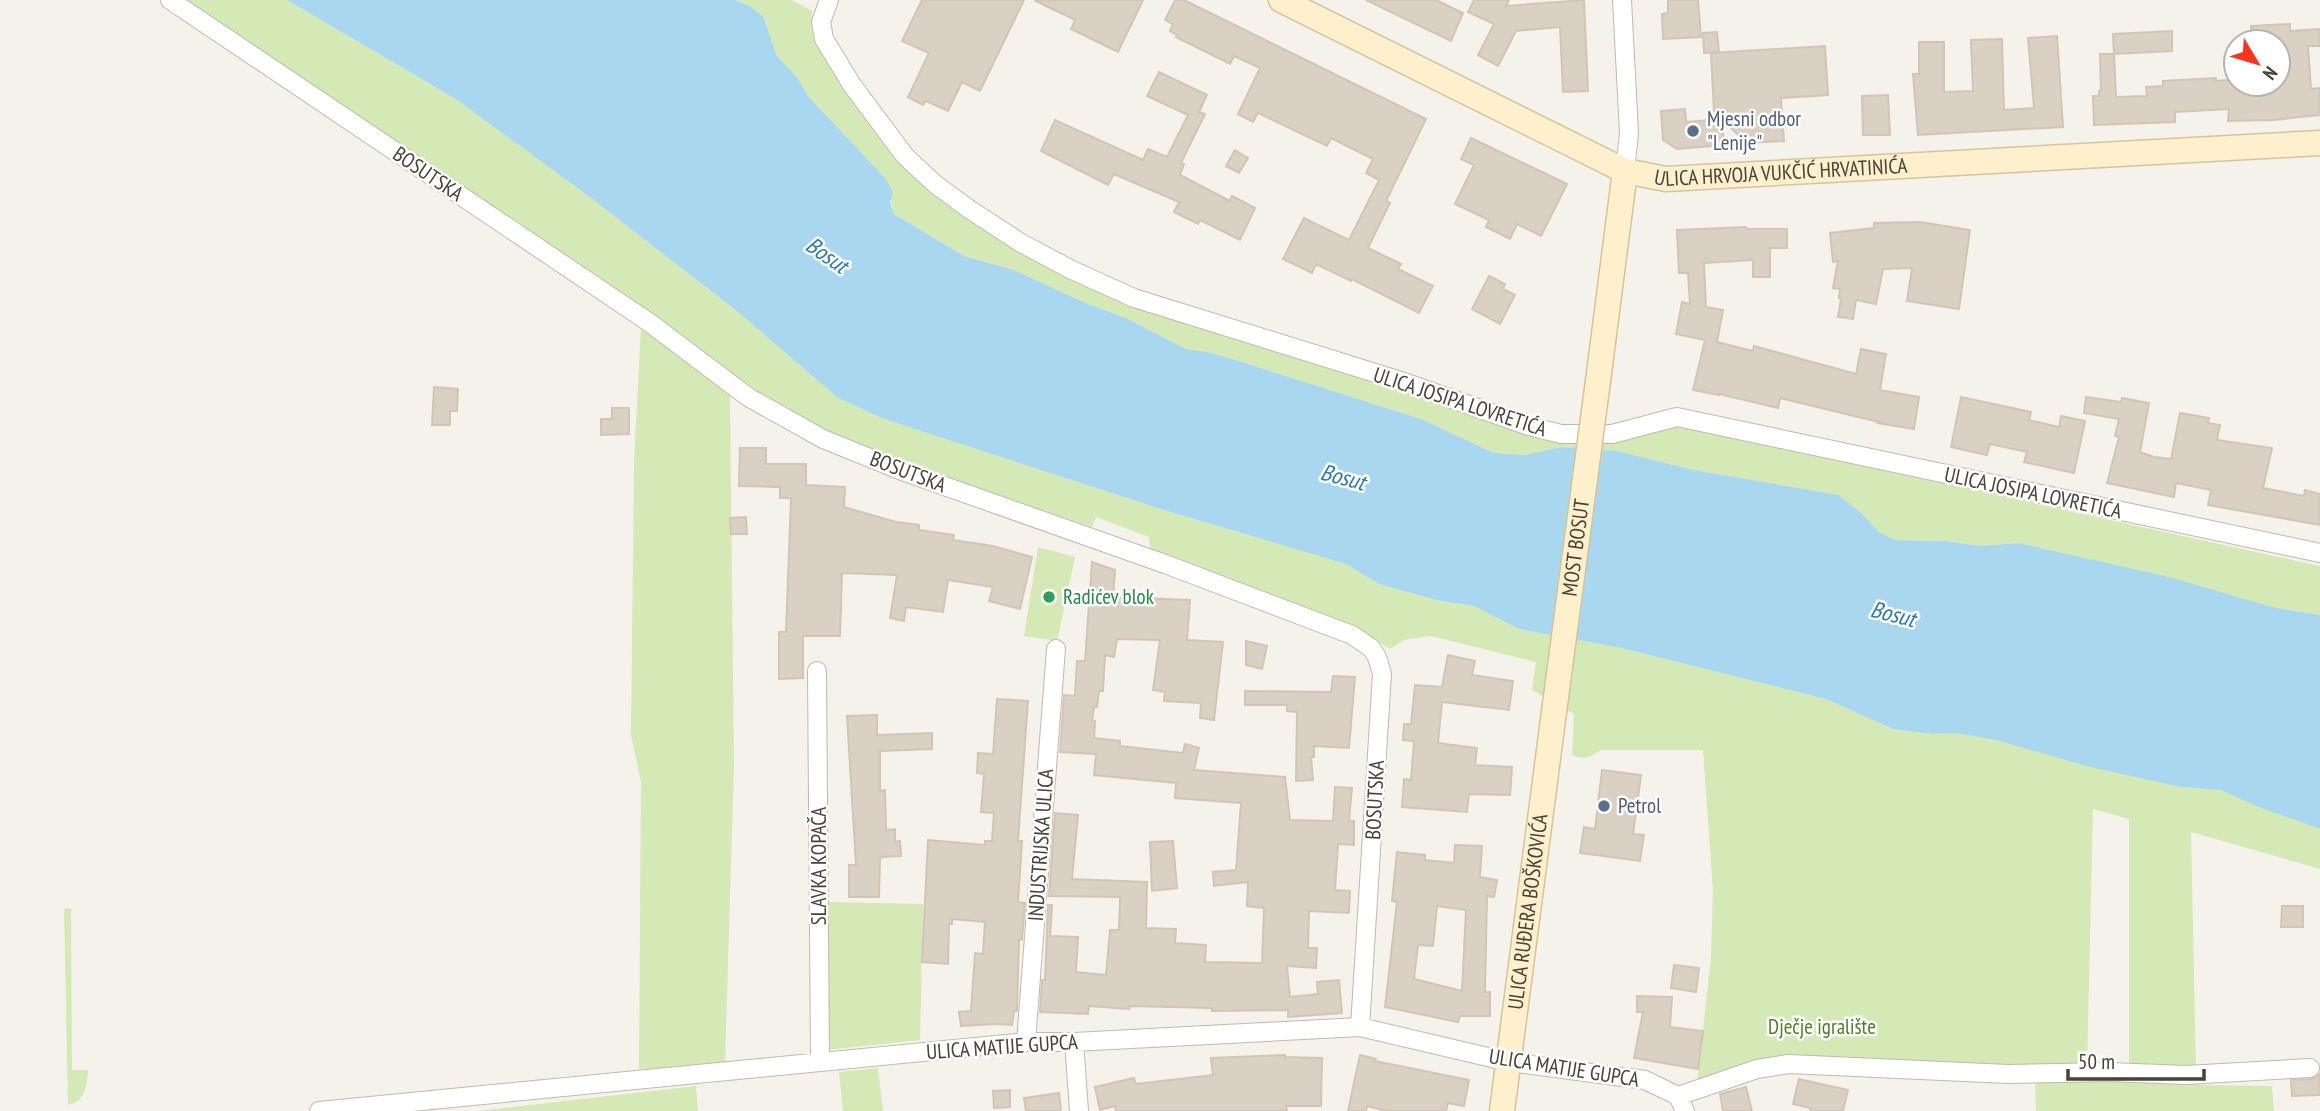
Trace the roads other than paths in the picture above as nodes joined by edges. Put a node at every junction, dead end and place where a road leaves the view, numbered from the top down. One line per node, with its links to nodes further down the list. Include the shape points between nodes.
1 (170, 0): 11 (street, BOSUTSKA, via 650,323 748,397 823,439 1290,611 1352,635 1371,648 1382,674)
2 (829, 0): 7 (street, ULICA JOSIPA LOVRETIĆA, via 821,22 824,39 905,156 935,184 1021,243 1134,298 1561,434 1612,434 1677,417)
3 (1281, 0): 6 (main road, ULICA HRVOJA VUKČIĆ HRVATINIĆA)
4 (1622, 0): 6 (street, via 1629,133)
5 (2320, 143): 6 (main road, ULICA HRVOJA VUKČIĆ HRVATINIĆA, via 1666,179)
6 (1625, 171): 10 (main road, MOST BOSUT, bridge)
7 (2320, 553)
8 (1056, 649): 12 (street, INDUSTRIJSKA ULICA)
9 (817, 671): 14 (street, SLAVKA KOPAČA)
10 (1554, 712): 15 (main road, ULICA RUĐERA BOŠKOVIĆA)
11 (1360, 1027): 13 (street, ULICA MATIJE GUPCA); 15 (street, ULICA MATIJE GUPCA)
12 (1026, 1042): 13 (street, ULICA MATIJE GUPCA); 14 (street, ULICA MATIJE GUPCA)
13 (1074, 1042): 19 (street)
14 (820, 1061): 18 (street, ULICA MATIJE GUPCA)
15 (1508, 1062): 17 (street, ULICA MATIJE GUPCA, via 1645,1080); 20 (main road, ULICA RUĐERA BOŠKOVIĆA)
16 (2310, 1068): 17 (street, ULICA MATIJE GUPCA, via 2186,1075 2008,1074 1789,1064 1757,1069)
17 (1682, 1103)
18 (319, 1111)
19 (1079, 1111)
20 (1502, 1111)

